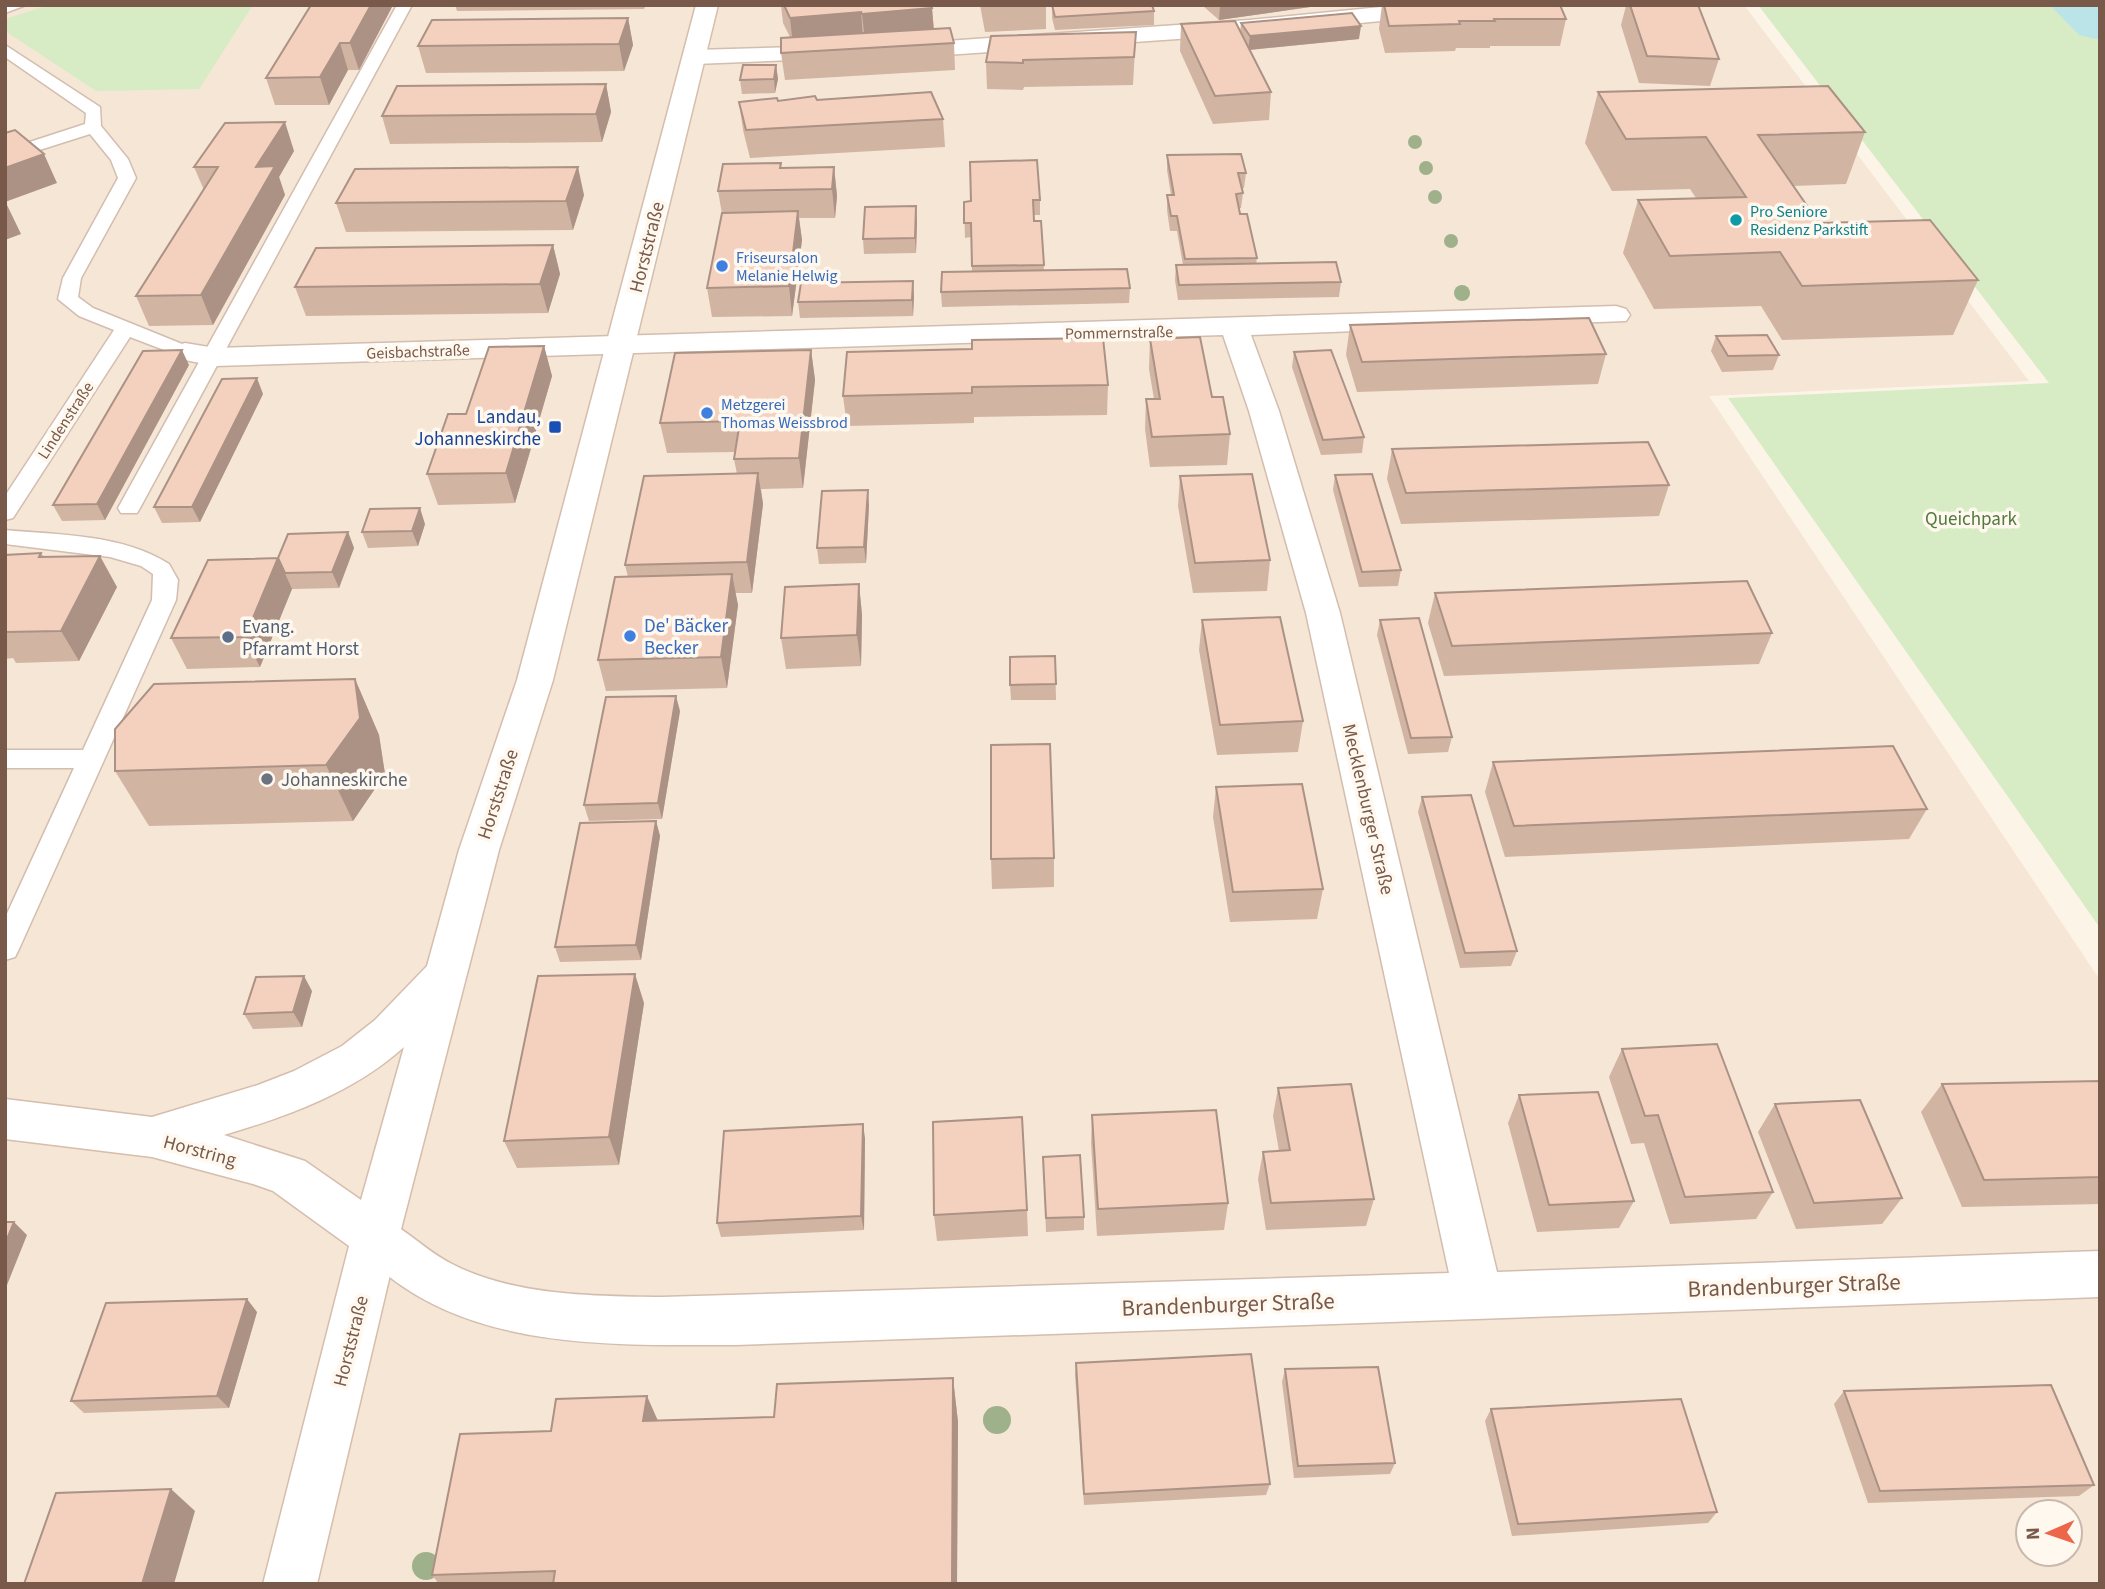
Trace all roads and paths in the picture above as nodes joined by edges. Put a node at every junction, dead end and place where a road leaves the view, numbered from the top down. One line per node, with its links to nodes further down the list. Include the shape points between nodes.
1 (19, 5): 5 (lane)
2 (405, 5): 17 (lane)
3 (707, 5): 9 (street, Horststraße)
4 (1471, 5): 7 (street, via 1249,27)
5 (5, 9)
6 (5, 50): 10 (lane, via 94,111)
7 (887, 51)
8 (861, 52): 9 (street)
9 (695, 57): 15 (street, Horststraße)
10 (93, 127): 11 (lane); 13 (lane, via 119,159 127,178 72,278 68,299 86,312)
11 (5, 156)
12 (1616, 315): 14 (street, Pommernstraße)
13 (125, 327): 16 (lane); 19 (lane, Lindenstraße)
14 (1235, 329): 15 (street, Pommernstraße); 30 (street, Mecklenburger Straße, via 1272,435 1323,613)
15 (622, 345): 17 (street, Geisbachstraße); 25 (street, Horststraße, via 535,680 479,850)
16 (186, 352): 17 (street, Geisbachstraße)
17 (215, 357): 18 (lane)
18 (130, 508)
19 (5, 513)
20 (5, 537): 21 (lane, via 118,552 147,560)
21 (162, 570): 23 (lane, via 167,583 164,600)
22 (5, 759): 23 (lane)
23 (90, 759): 24 (lane)
24 (5, 948)
25 (447, 967): 27 (street, via 405,1020 359,1059 305,1087); 28 (street, Horststraße)
26 (5, 1119): 27 (street, Horstring)
27 (152, 1137): 28 (street, Horstring, via 289,1176)
28 (375, 1237): 30 (street, Brandenburger Straße, via 417,1269 459,1290 549,1313 590,1318 736,1321); 31 (street, Horststraße)
29 (2100, 1274): 30 (street, Brandenburger Straße)
30 (1478, 1295)
31 (290, 1584)

